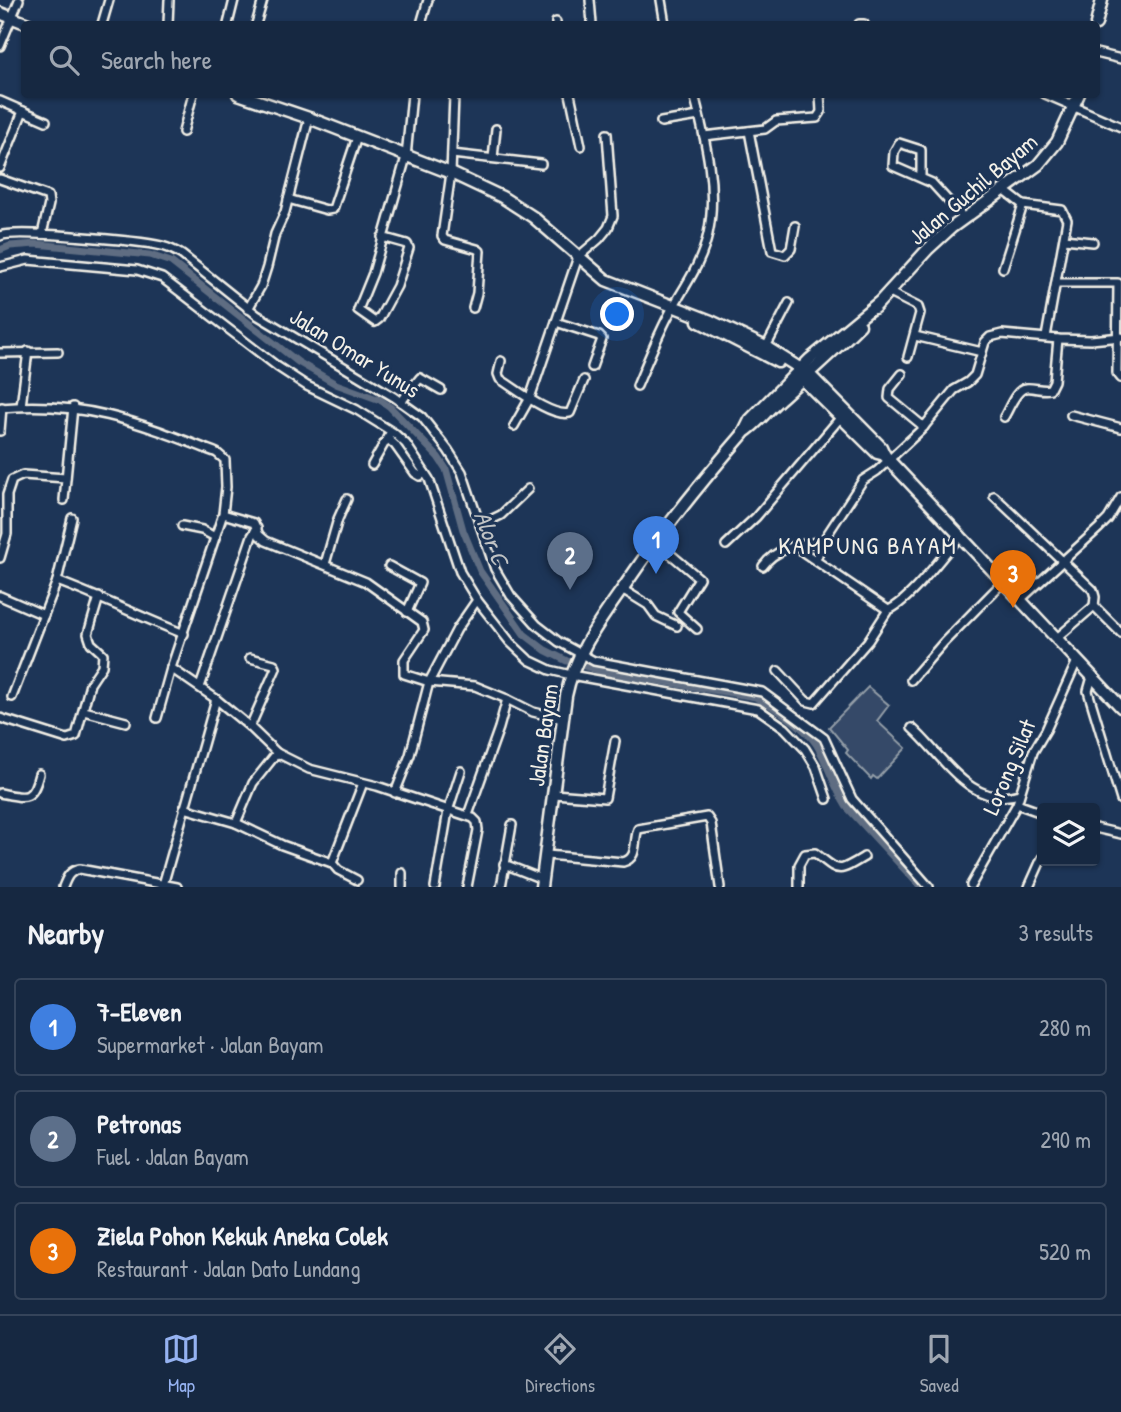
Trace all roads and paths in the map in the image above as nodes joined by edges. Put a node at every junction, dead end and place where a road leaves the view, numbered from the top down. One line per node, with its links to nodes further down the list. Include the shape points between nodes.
1 (19, 0): 11 (street)
2 (109, 0): 13 (street)
3 (169, 0): 14 (street)
4 (234, 0): 15 (street)
5 (263, 0): 16 (street)
6 (428, 0): 17 (street)
7 (590, 0): 18 (street)
8 (661, 0): 19 (street)
9 (1102, 0): 20 (main road)
10 (0, 13): 11 (main road)
11 (13, 18): 12 (main road); 21 (street)
12 (21, 21)
13 (103, 21)
14 (169, 21)
15 (229, 21)
16 (257, 21)
17 (422, 21)
18 (592, 21)
19 (664, 21)
20 (1097, 21)
21 (0, 46)
22 (1100, 54): 23 (street)
23 (1121, 58)
24 (192, 98): 43 (street)
25 (251, 98): 37 (main road)
26 (412, 98): 49 (street)
27 (454, 98): 48 (street)
28 (571, 98): 47 (street)
29 (695, 98): 36 (street)
30 (820, 98): 42 (street, via 817,118 776,121 765,129)
31 (1053, 98): 34 (street)
32 (1078, 98): 34 (main road, Jalan Guchil Bayam)
33 (0, 101): 35 (street)
34 (1074, 108): 40 (street); 56 (main road, Jalan Guchil Bayam, via 1048,155)
35 (23, 111): 38 (street); 52 (street)
36 (699, 116): 39 (street); 45 (street)
37 (309, 118): 46 (main road); 57 (street)
38 (46, 121)
39 (661, 122)
40 (1121, 127)
41 (496, 129): 50 (street)
42 (749, 131): 45 (street); 60 (street, via 772,251 785,255 791,249)
43 (183, 132)
44 (607, 134): 66 (street, via 613,216 599,239)
45 (704, 136): 75 (street, via 711,197 708,233)
46 (357, 137): 49 (main road); 57 (street, via 332,209)
47 (581, 146)
48 (452, 153): 50 (street); 53 (street)
49 (406, 157): 53 (main road); 63 (street)
50 (493, 158): 51 (street)
51 (541, 164)
52 (0, 168)
53 (451, 173): 66 (main road, via 518,206); 73 (street, via 442,236 480,251)
54 (921, 178): 54 (street, via 893,166 899,143 921,150); 59 (street, via 932,183)
55 (0, 179): 61 (street, via 48,196)
56 (1005, 191): 58 (street); 59 (main road, Jalan Guchil Bayam)
57 (288, 199): 74 (street, via 261,286)
58 (1023, 205): 64 (street, via 1062,210 1067,220); 68 (street)
59 (964, 218): 70 (main road, Jalan Guchil Bayam)
60 (795, 226)
61 (42, 234): 62 (street, Jalan Omar Yunus); 74 (street, Jalan Omar Yunus, via 171,249)
62 (0, 236)
63 (382, 237): 63 (street, via 358,310 372,321 379,319 397,286 409,248)
64 (1064, 239): 65 (street); 69 (street)
65 (1093, 242)
66 (578, 257): 75 (main road, via 607,280); 76 (street)
67 (0, 267): 112 (street, via 28,260 137,270 162,278 278,367 357,410)
68 (1003, 268)
69 (1056, 283): 78 (street); 79 (street, via 1118,283)
70 (888, 292): 72 (main road, Jalan Guchil Bayam); 77 (street, via 918,307)
71 (789, 303): 81 (street)
72 (878, 303): 84 (main road, Jalan Guchil Bayam); 89 (main road, Jalan Guchil Bayam)
73 (473, 308)
74 (248, 309): 101 (street, Jalan Omar Yunus)
75 (677, 309): 81 (main road); 87 (main road); 96 (street)
76 (556, 322): 91 (street, via 603,339); 99 (street)
77 (915, 336): 85 (street); 88 (street)
78 (1046, 337): 80 (street); 85 (street, via 1002,334 990,337)
79 (1120, 337): 80 (street); 94 (street, via 1117,373)
80 (1058, 339): 107 (street, via 1050,389 1020,391)
81 (766, 347): 87 (main road)
82 (28, 351): 83 (street); 86 (street); 102 (street)
83 (58, 352)
84 (833, 352): 92 (main road, Jalan Guchil Bayam); 98 (main road, via 821,375)
85 (982, 352): 109 (street, via 975,375 954,390)
86 (0, 353)
87 (776, 357): 89 (main road); 92 (main road); 100 (main road, via 784,376)
88 (908, 357)
89 (810, 359): 92 (main road, Jalan Guchil Bayam)
90 (501, 361): 99 (street, via 498,378)
91 (592, 367)
92 (803, 374): 98 (main road); 100 (main road, Jalan Bayam)
93 (902, 374): 109 (street, via 889,398)
94 (1121, 378)
95 (584, 380): 99 (street, via 566,415)
96 (636, 386)
97 (441, 390): 101 (street, via 421,378)
98 (826, 395): 100 (main road, via 805,389); 106 (main road); 113 (main road)
99 (530, 398): 108 (street)
100 (774, 399): 128 (main road, Jalan Bayam)
101 (401, 402): 123 (street, Jalan Omar Yunus, via 422,417 448,450 470,491)
102 (21, 406): 103 (street); 104 (street)
103 (1, 407): 111 (street)
104 (73, 407): 115 (street); 121 (street, via 151,427 223,456)
105 (1070, 415): 110 (street)
106 (841, 417): 113 (main road); 130 (street, via 756,517)
107 (1004, 417)
108 (513, 426)
109 (924, 427): 113 (street)
110 (1121, 428)
111 (0, 431)
112 (389, 435): 114 (street); 143 (street, via 405,444 425,473 460,572)
113 (887, 458): 126 (main road); 129 (street, via 863,480)
114 (372, 466)
115 (66, 478): 120 (street); 132 (street, via 23,475 12,480 6,495 9,517)
116 (528, 489): 123 (street, via 501,515)
117 (994, 496): 133 (street)
118 (1121, 497): 133 (street, via 1108,519)
119 (348, 499): 135 (street)
120 (64, 500)
121 (223, 514): 125 (street); 127 (street)
122 (72, 518): 138 (street)
123 (480, 525): 154 (street, Jalan Omar Yunus, via 495,569 512,596 537,625)
124 (182, 526): 127 (street)
125 (257, 528): 135 (street, via 266,541); 163 (street)
126 (960, 536): 139 (main road); 146 (street, via 912,591)
127 (215, 537): 152 (street)
128 (655, 541): 140 (main road, Jalan Bayam); 150 (street, via 699,578 678,612)
129 (823, 541): 131 (street); 134 (street)
130 (726, 545)
131 (799, 545): 134 (street); 137 (street, via 775,553)
132 (0, 558)
133 (1062, 560): 144 (street); 145 (street, via 1093,590)
134 (816, 561): 146 (street)
135 (325, 564): 147 (street, via 366,582)
136 (389, 566): 147 (street, via 420,583)
137 (763, 566)
138 (57, 581): 142 (street); 148 (street)
139 (1004, 581): 144 (main road); 161 (street)
140 (622, 589): 149 (street, via 666,623); 154 (main road, Jalan Bayam)
141 (0, 596): 148 (street)
142 (99, 597): 152 (street); 168 (street, via 88,635 103,659 90,684)
143 (477, 600): 159 (street, via 529,660); 162 (street)
144 (1020, 600): 153 (main road)
145 (1094, 606): 151 (street); 153 (street)
146 (888, 610): 158 (street, via 814,703 806,701)
147 (407, 612): 162 (street, via 422,622 424,630 402,670)
148 (44, 615): 164 (street)
149 (677, 626)
150 (697, 629)
151 (1121, 633)
152 (184, 634): 157 (street)
153 (1056, 639): 156 (main road)
154 (579, 657): 159 (main road, Jalan Bayam); 213 (street, Jalan Omar Yunus, via 762,692 824,738 852,799)
155 (250, 658): 173 (street, via 276,668)
156 (1077, 661): 160 (main road); 183 (street, Lorong Silat, via 1033,752)
157 (171, 668): 163 (street); 169 (street)
158 (778, 671)
159 (572, 673): 171 (main road, Jalan Bayam); 184 (street, via 758,709 806,749)
160 (1092, 677): 167 (main road); 185 (street, via 1088,691)
161 (911, 680)
162 (429, 682): 166 (street, via 475,686); 181 (street)
163 (200, 687): 165 (street)
164 (12, 697)
165 (216, 699): 173 (street); 187 (street)
166 (507, 699): 171 (street); 190 (street)
167 (1121, 707)
168 (84, 712): 170 (street, via 78,733 71,739); 172 (street)
169 (158, 718)
170 (1, 719)
171 (563, 719): 182 (main road, Jalan Bayam)
172 (126, 722)
173 (250, 727): 176 (street)
174 (912, 727): 183 (street, via 967,783 999,797)
175 (615, 741): 182 (street, via 605,798)
176 (277, 753): 179 (street, via 309,769); 191 (street, via 253,783)
177 (461, 771): 188 (street)
178 (39, 775): 180 (street, via 29,796)
179 (363, 783): 181 (street); 197 (street)
180 (0, 793)
181 (395, 793): 188 (street)
182 (554, 794): 195 (main road, Jalan Bayam)
183 (1020, 794): 186 (street, Lorong Silat)
184 (827, 799)
185 (1121, 800)
186 (1017, 804): 189 (street); 204 (street, Lorong Silat)
187 (184, 807): 191 (street); 203 (street)
188 (448, 811): 190 (street); 208 (street)
189 (1037, 811)
190 (468, 815): 209 (street, via 477,822 478,830)
191 (236, 823): 197 (street)
192 (512, 825): 198 (street)
193 (1100, 829): 194 (street)
194 (1121, 834)
195 (547, 855): 202 (main road, Jalan Bayam); 211 (street, via 630,860 638,829 707,817)
196 (864, 857): 212 (street, via 841,870 815,853 805,854 799,865)
197 (332, 863): 201 (street)
198 (503, 864): 202 (street); 210 (street)
199 (1038, 866): 214 (street)
200 (402, 873): 207 (street)
201 (357, 880)
202 (542, 883)
203 (163, 885): 205 (street, via 80,869 68,875); 206 (street)
204 (971, 885)
205 (63, 887)
206 (177, 887)
207 (402, 887)
208 (435, 887)
209 (467, 887)
210 (501, 887)
211 (720, 887)
212 (799, 887)
213 (929, 887)
214 (1029, 887)

